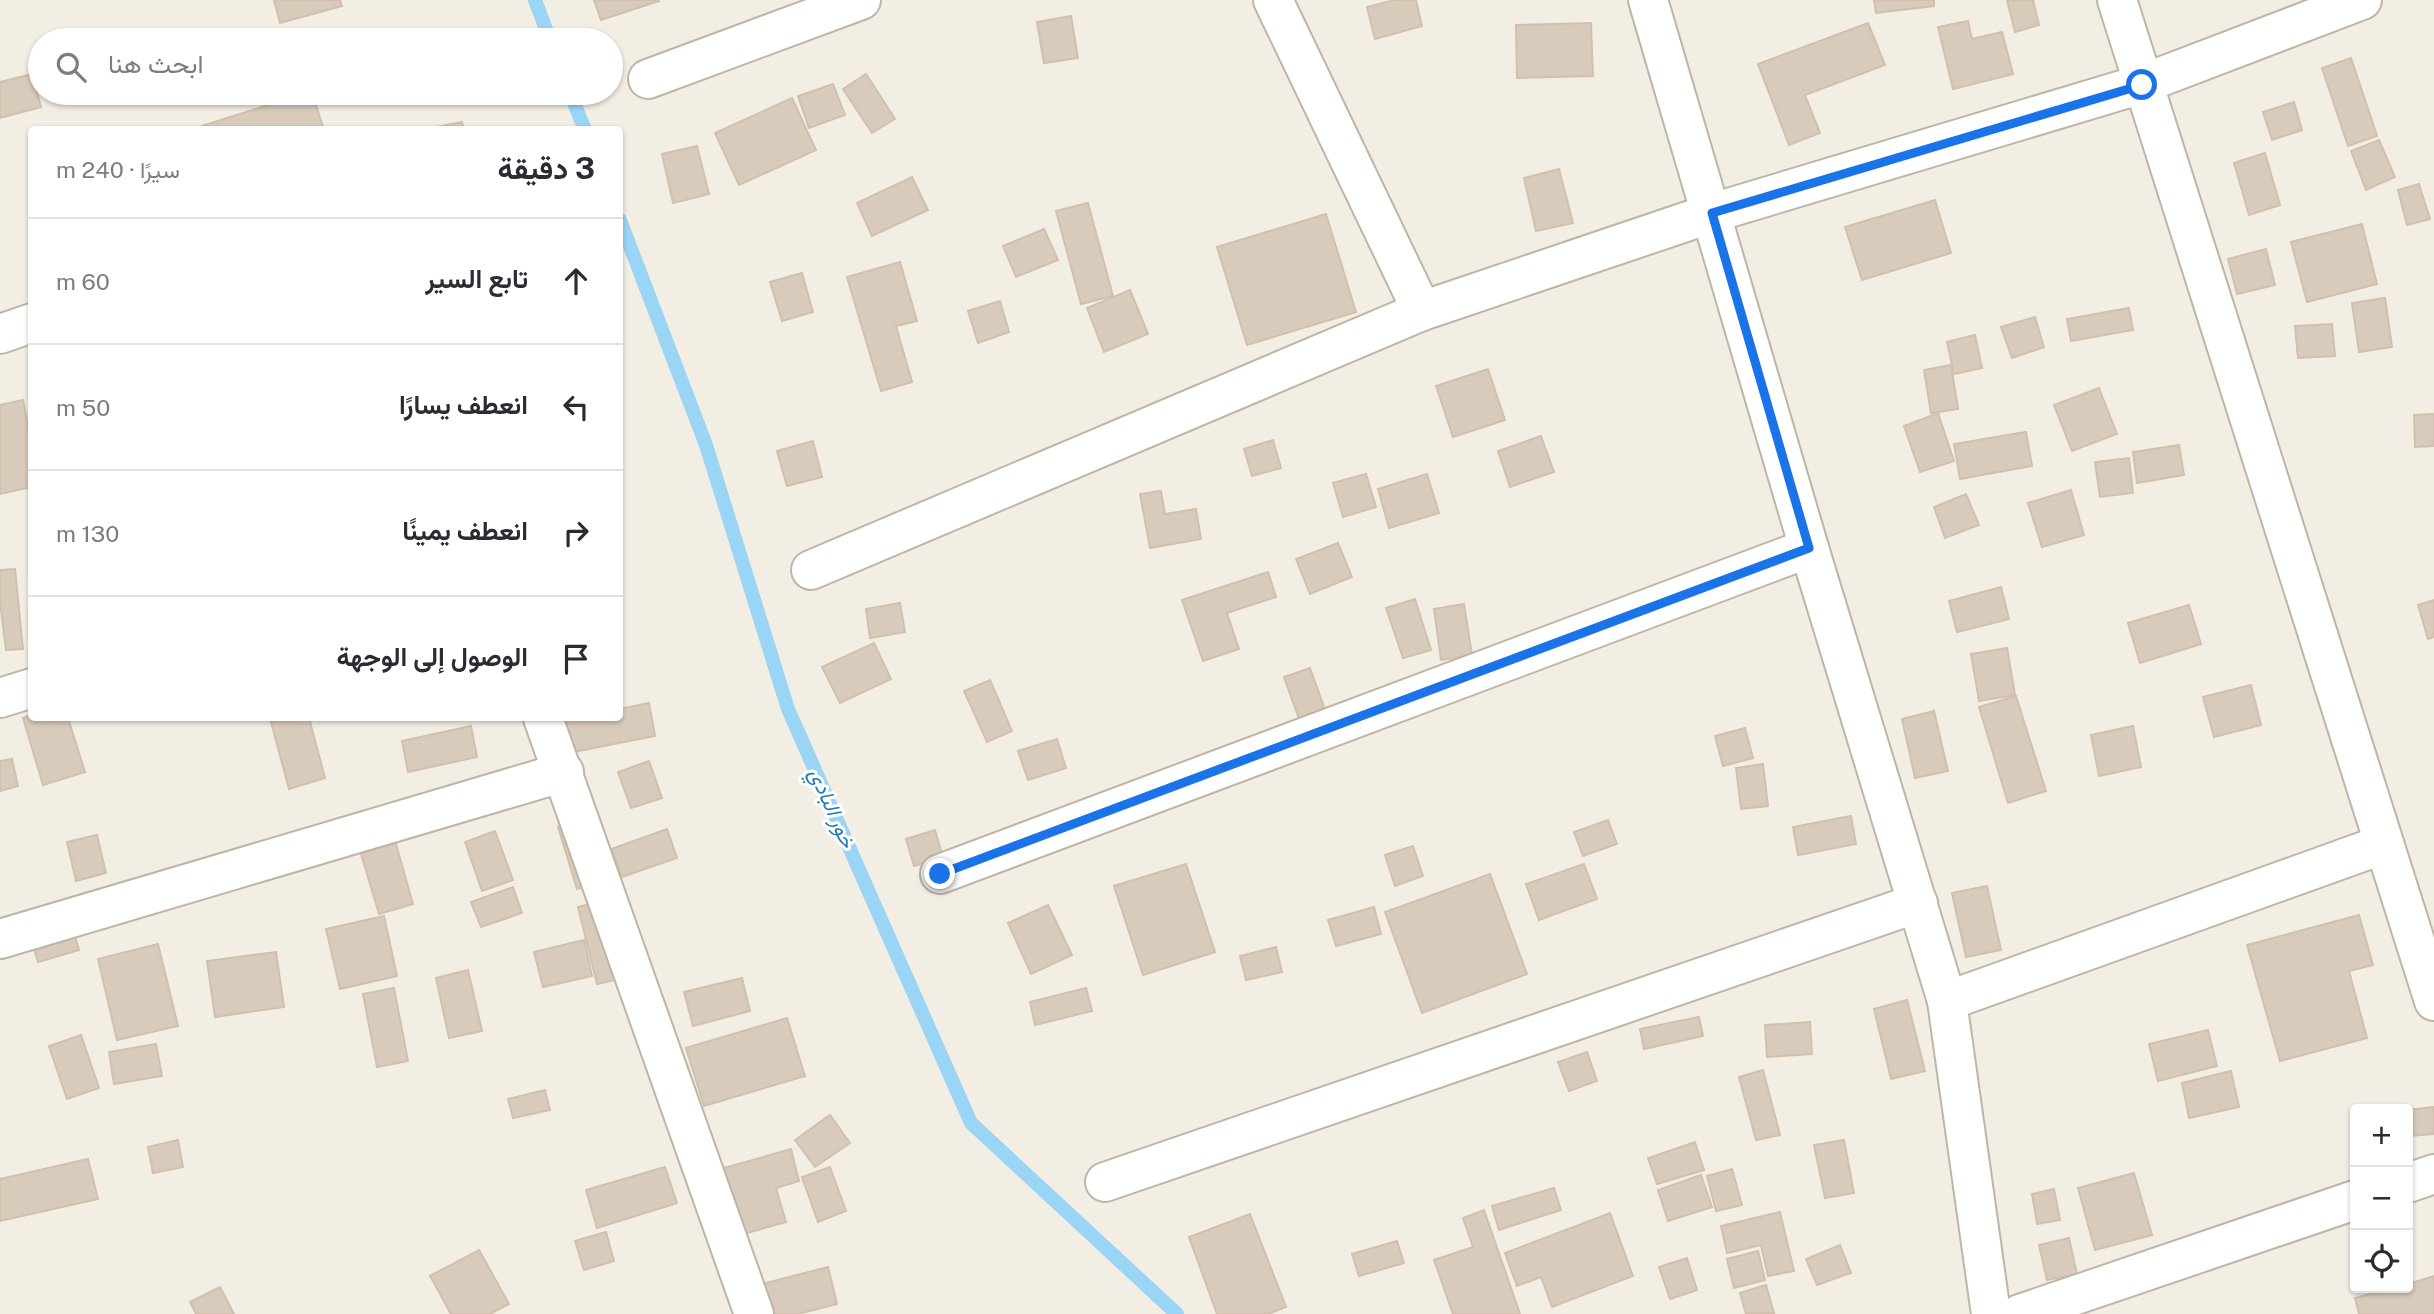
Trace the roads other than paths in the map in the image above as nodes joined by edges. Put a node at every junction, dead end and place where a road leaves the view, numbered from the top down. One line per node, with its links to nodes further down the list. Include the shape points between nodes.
1 (861, 0): 6 (street)
2 (1273, 0): 9 (street)
3 (1648, 0): 8 (street)
4 (2117, 0): 7 (street)
5 (2362, 0): 7 (street)
6 (648, 79)
7 (2142, 85): 8 (street); 18 (street)
8 (1712, 213): 9 (street); 12 (street)
9 (1422, 311): 13 (street)
10 (28, 324): 11 (street)
11 (0, 334)
12 (1809, 548): 19 (street); 20 (street)
13 (811, 570)
14 (28, 689): 15 (street)
15 (0, 698)
16 (544, 721): 17 (street)
17 (564, 772): 21 (street); 28 (street)
18 (2384, 844): 22 (street); 23 (street)
19 (940, 874)
20 (1918, 903): 23 (street); 26 (street)
21 (0, 939)
22 (2434, 1000)
23 (1947, 1001): 29 (street)
24 (2434, 1174): 25 (street)
25 (2413, 1181)
26 (1105, 1182)
27 (2350, 1202): 30 (street)
28 (754, 1314)
29 (1991, 1314)
30 (2020, 1314)

